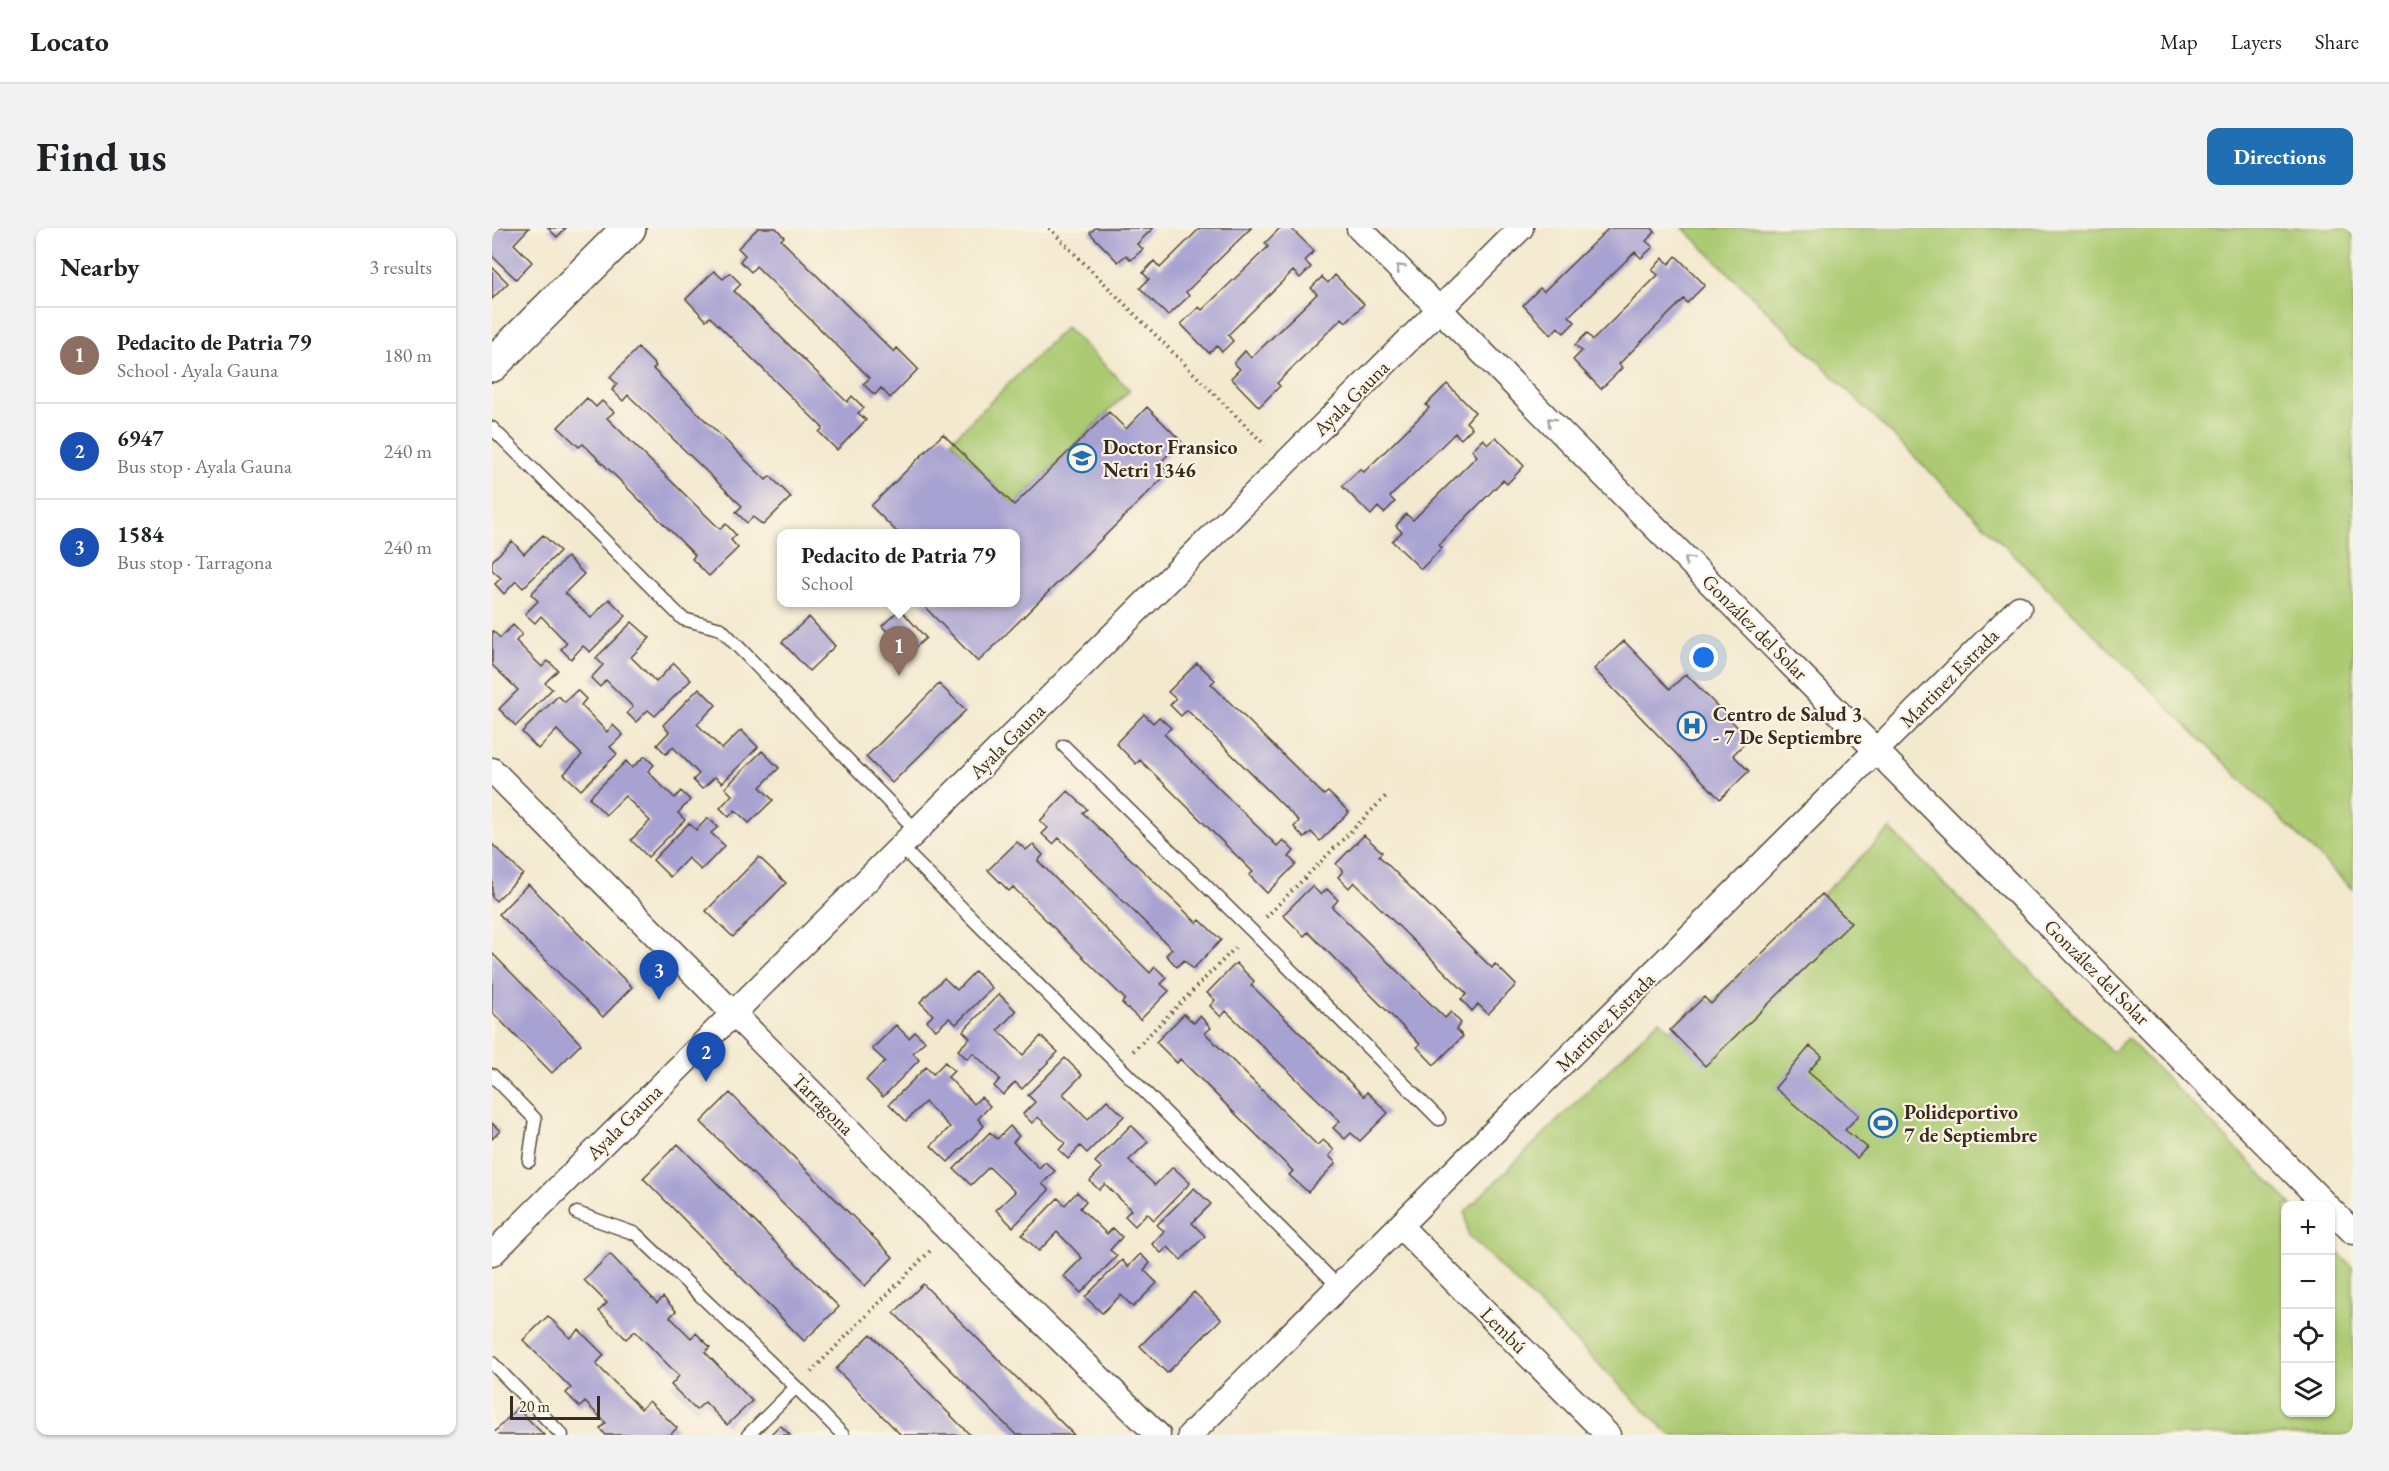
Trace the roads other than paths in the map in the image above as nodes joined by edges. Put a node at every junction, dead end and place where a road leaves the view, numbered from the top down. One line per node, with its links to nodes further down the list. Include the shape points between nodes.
1 (629, 228): 5 (street)
2 (1359, 228): 4 (street, González del Solar, one-way to 2)
3 (1521, 228): 4 (street, Ayala Gauna)
4 (1441, 309): 9 (street, González del Solar, one-way to 4); 11 (street, Ayala Gauna)
5 (492, 365)
6 (492, 428): 11 (lane, via 683,619 721,629)
7 (2019, 608): 9 (street, Martinez Estrada)
8 (1064, 746): 14 (lane)
9 (1877, 750): 16 (street, González del Solar); 19 (street, Martinez Estrada)
10 (492, 770): 12 (street, Tarragona)
11 (909, 839): 12 (street, Ayala Gauna); 22 (lane)
12 (733, 1014): 21 (street, Ayala Gauna); 28 (street, Tarragona)
13 (492, 1075): 15 (lane, via 536,1119)
14 (1439, 1119)
15 (529, 1161)
16 (2322, 1201)
17 (577, 1213): 24 (lane, via 636,1234)
18 (2335, 1213): 20 (street)
19 (1400, 1226): 22 (street, Martinez Estrada); 30 (street, Lembú)
20 (2353, 1232)
21 (492, 1254)
22 (1338, 1287): 29 (street, Martinez Estrada)
23 (492, 1363): 25 (lane)
24 (796, 1387): 26 (lane); 27 (lane)
25 (562, 1435)
26 (748, 1435)
27 (843, 1435)
28 (1158, 1435)
29 (1190, 1435)
30 (1608, 1435)

